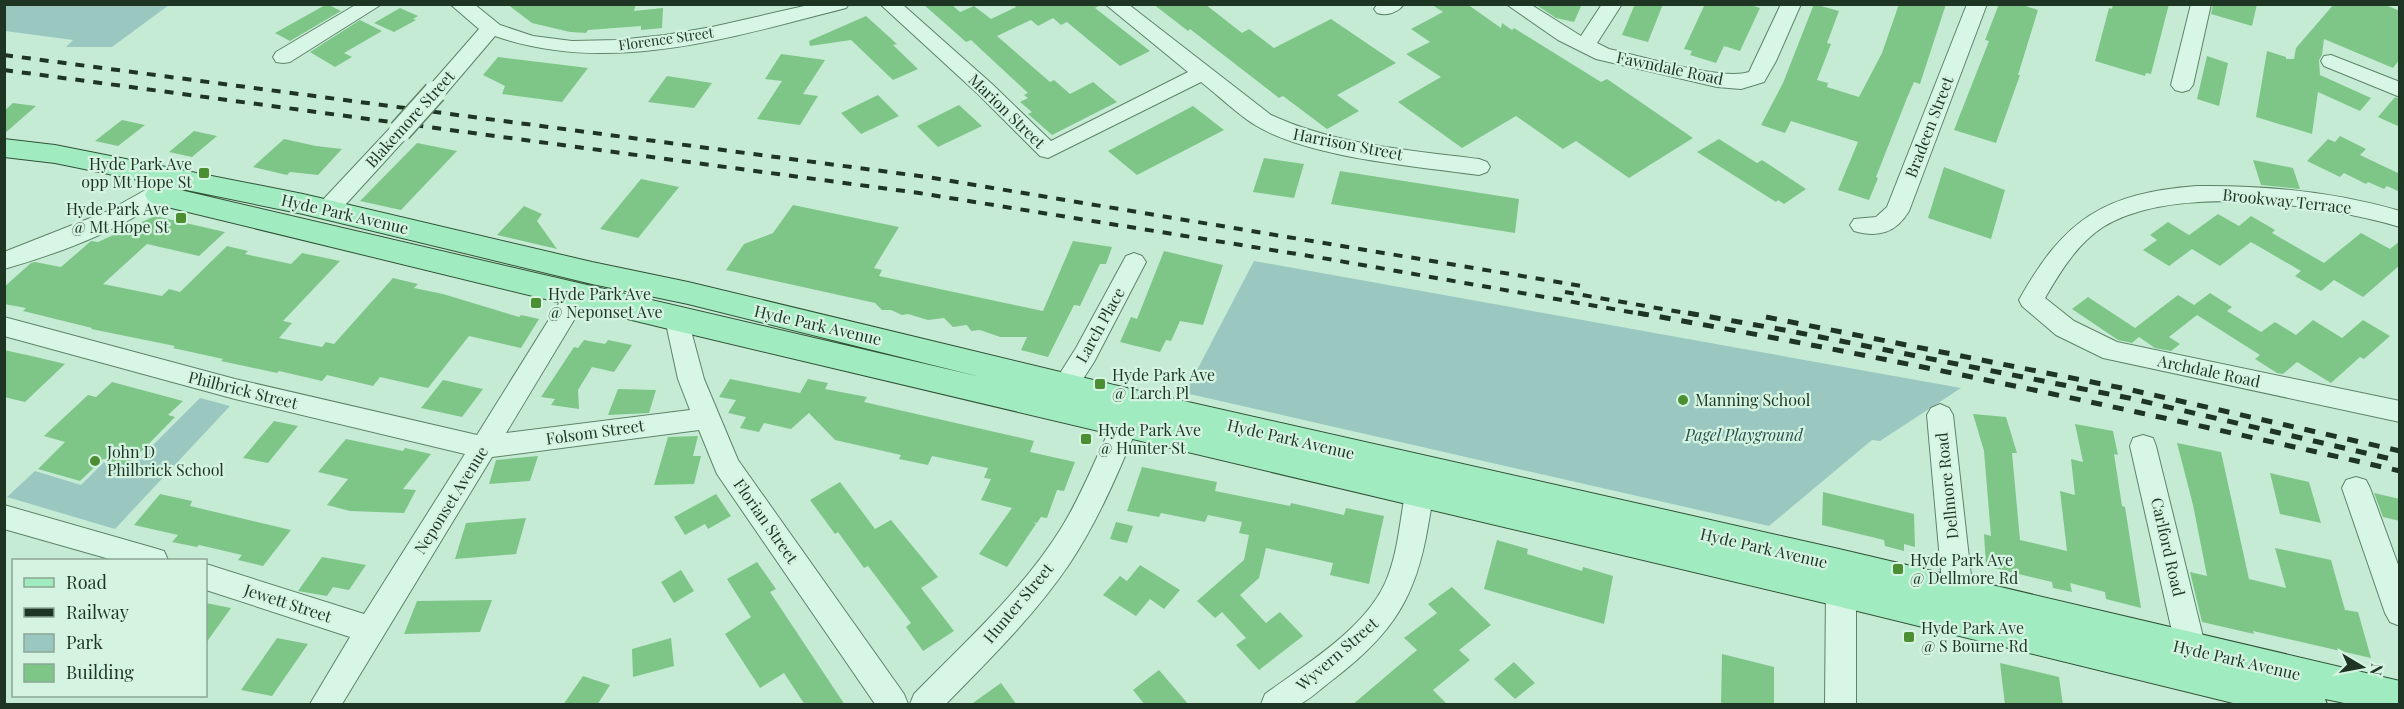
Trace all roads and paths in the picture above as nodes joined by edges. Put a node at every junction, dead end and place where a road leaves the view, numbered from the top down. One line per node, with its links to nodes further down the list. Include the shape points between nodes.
1 (372, 4): 14 (street)
2 (839, 4): 11 (street, Florence Street)
3 (890, 4): 16 (street, Marion Street, via 1048,151)
4 (1116, 4): 16 (street, Harrison Street)
5 (1516, 4): 13 (street, Fawndale Road)
6 (1612, 4): 13 (street)
7 (1791, 4): 13 (street, Fawndale Road, via 1757,77 1740,82 1621,58)
8 (1977, 4): 25 (street, Bradeen Street, via 1897,211 1882,226)
9 (2201, 4): 17 (street)
10 (470, 6): 12 (street)
11 (752, 14): 12 (street, Florence Street, via 667,41 595,46 535,41)
12 (491, 28): 24 (street, Blakemore Street, bridge)
13 (1585, 46)
14 (283, 57)
15 (2331, 61): 18 (street)
16 (1202, 73): 21 (street, Harrison Street, via 1283,131 1383,153)
17 (2182, 85)
18 (2400, 90)
19 (4, 148): 22 (main road, Hyde Park Avenue, via 55,154)
20 (4, 166): 22 (main road, Hyde Park Avenue)
21 (1479, 167)
22 (166, 187): 24 (main road, Hyde Park Avenue); 26 (street, via 119,215)
23 (2400, 219): 29 (street, Brookway Terrace, via 2370,210 2225,193 2180,195 2139,203 2111,213 2077,237)
24 (319, 220): 28 (main road, Hyde Park Avenue); 32 (main road, Hyde Park Avenue)
25 (1862, 225)
26 (4, 261)
27 (1134, 262): 33 (street, Larch Place)
28 (577, 295): 30 (main road, Hyde Park Avenue); 39 (street, Neponset Avenue)
29 (2031, 300): 34 (street, Archdale Road, via 2065,328 2112,351)
30 (676, 319): 32 (main road, Hyde Park Avenue); 37 (street, Florian Street, via 691,379)
31 (4, 326): 39 (street, Philbrick Street, via 235,389)
32 (802, 334): 33 (main road, Hyde Park Avenue)
33 (1059, 396): 35 (main road, Hyde Park Avenue)
34 (2400, 412)
35 (1130, 413): 40 (main road, Hyde Park Avenue); 53 (street, Hunter Street, via 1097,489 1047,572)
36 (1940, 415): 46 (street, Dellmore Road)
37 (707, 418): 39 (street, Folsom Street); 52 (street, Florian Street, via 727,466)
38 (2144, 446): 49 (street, Carlford Road)
39 (483, 447): 48 (street, Neponset Avenue)
40 (1421, 482): 45 (main road, Hyde Park Avenue); 54 (street, Wyvern Street, via 1403,577 1383,614 1368,631)
41 (2356, 488): 47 (street)
42 (4, 518): 43 (street)
43 (147, 559)
44 (207, 577): 48 (street, Jewett Street)
45 (1840, 578): 46 (main road, Hyde Park Avenue); 49 (main road, Hyde Park Avenue); 55 (street)
46 (1958, 594): 49 (main road, Hyde Park Avenue)
47 (2400, 613)
48 (371, 630): 51 (street, Neponset Avenue)
49 (2194, 663): 50 (main road, Hyde Park Avenue); 56 (main road, Hyde Park Avenue)
50 (2400, 699)
51 (325, 705)
52 (893, 705)
53 (925, 705)
54 (1276, 705)
55 (1841, 705)
56 (2308, 705)

